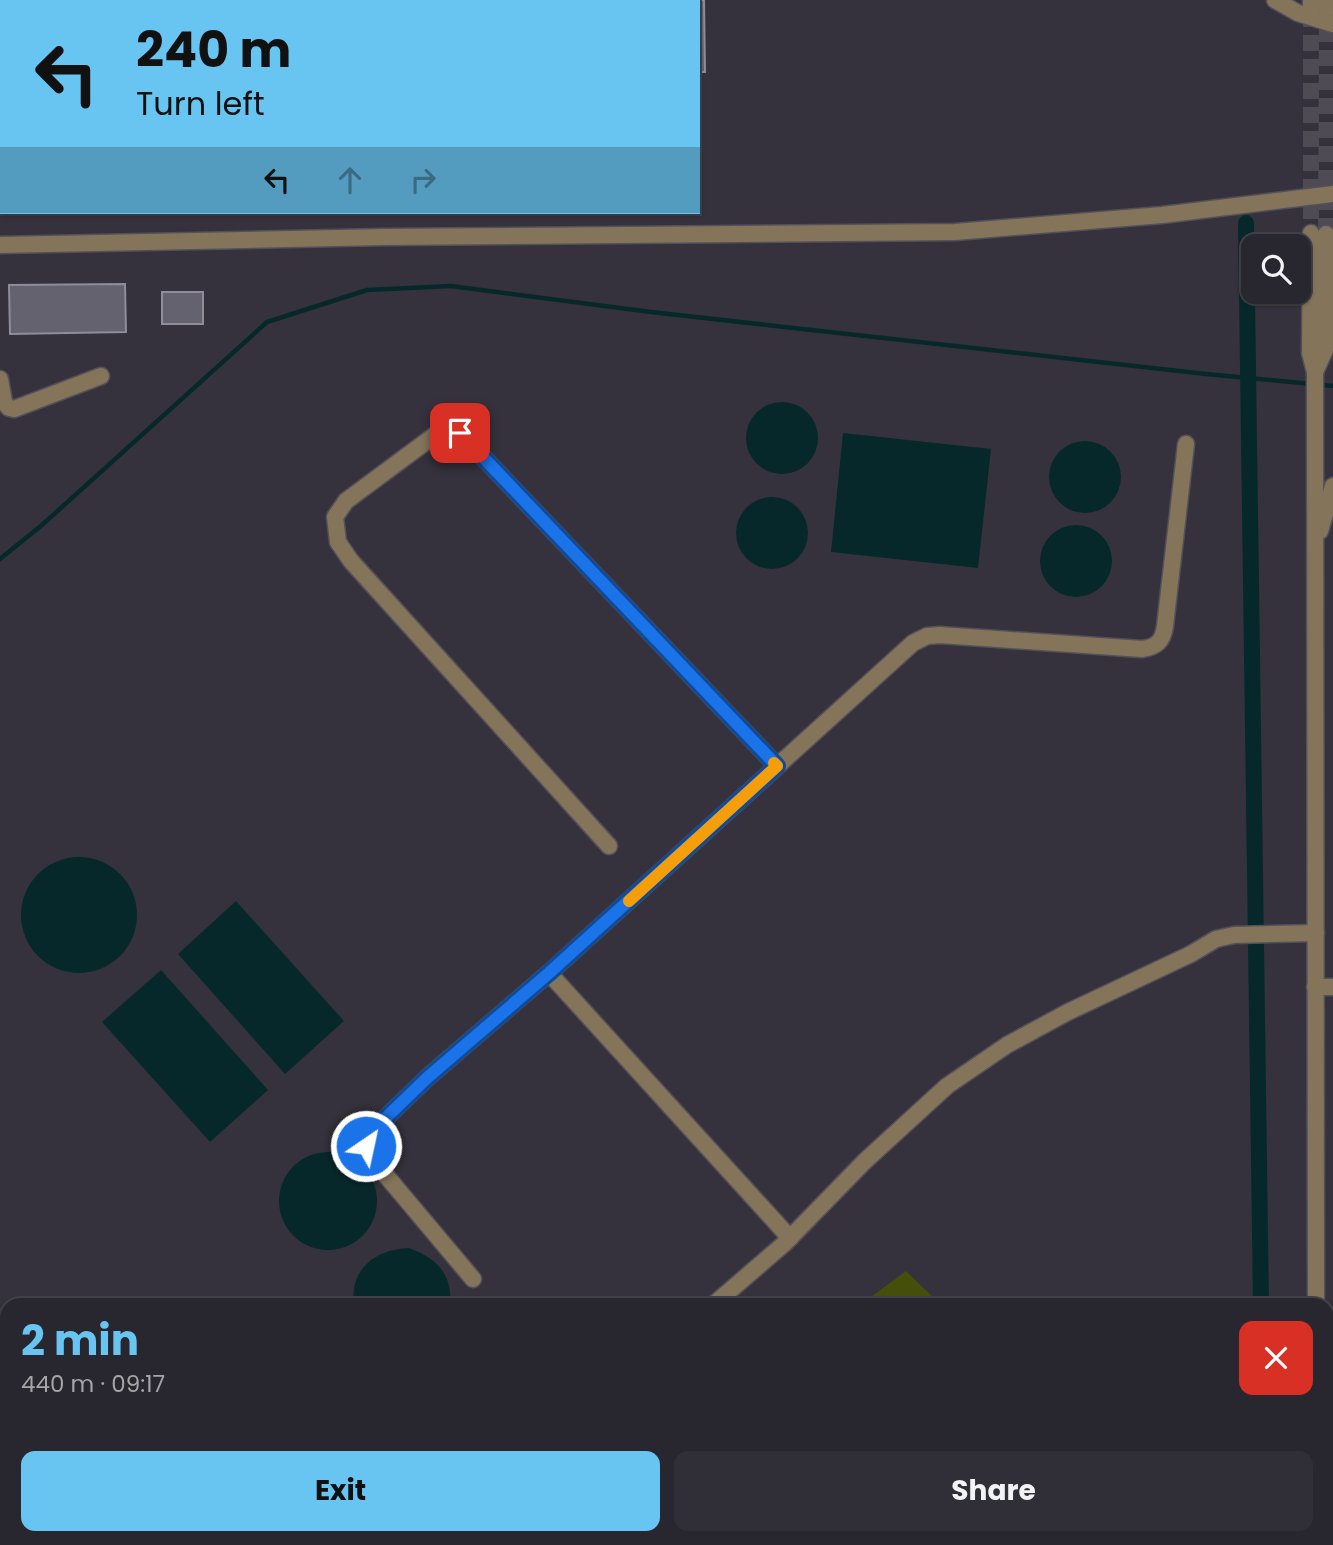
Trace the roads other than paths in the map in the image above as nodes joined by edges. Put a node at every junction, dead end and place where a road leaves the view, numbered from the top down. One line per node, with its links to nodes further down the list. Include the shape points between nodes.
1 (1275, 0): 2 (street, via 1298,13)
2 (1322, 9)
3 (1333, 194): 5 (street, via 1163,215 955,232)
4 (1318, 234): 10 (street, via 1310,353 1315,372)
5 (0, 245)
6 (101, 376): 7 (street, via 14,409 4,401)
7 (0, 379)
8 (1185, 444): 11 (street, via 1160,642 1142,649 927,636 913,643)
9 (1333, 486): 10 (street)
10 (1315, 546): 13 (street)
11 (777, 766): 12 (street, via 460,433 439,432 346,501 335,517 338,542); 14 (street)
12 (609, 846)
13 (1316, 933): 15 (street); 17 (street, via 1216,939 1007,1045 947,1086)
14 (549, 973): 17 (street); 18 (street, via 427,1078 366,1139 373,1160)
15 (1315, 987): 16 (street); 20 (street)
16 (1333, 987)
17 (790, 1238): 19 (street)
18 (473, 1279)
19 (721, 1298)
20 (1315, 1298)

